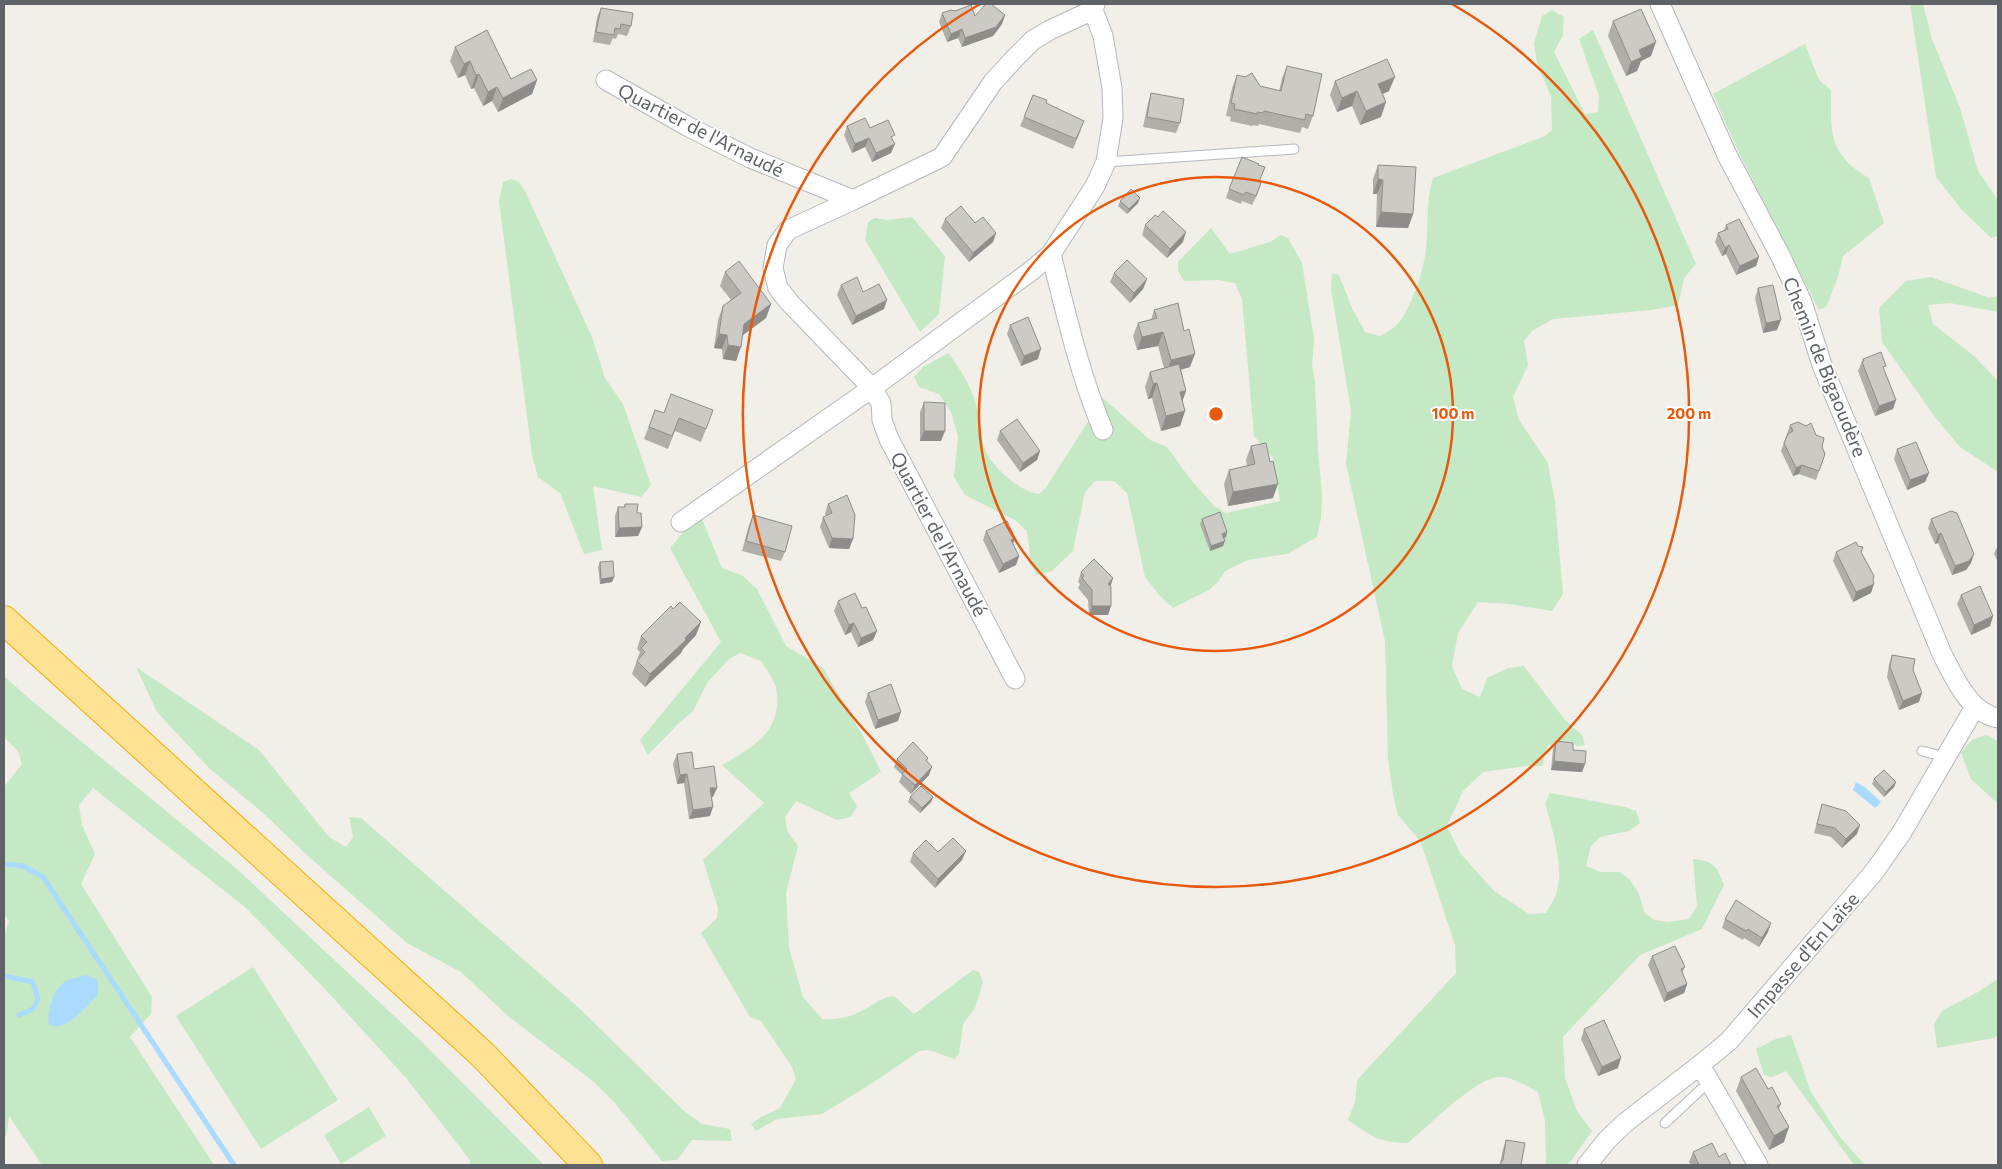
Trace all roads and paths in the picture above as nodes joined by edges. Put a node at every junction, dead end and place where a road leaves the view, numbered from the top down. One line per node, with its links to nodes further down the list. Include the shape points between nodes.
1 (1660, 4): 13 (street, Chemin de Bigaoudère, via 1727,155 1802,302 1822,365 1942,654)
2 (1094, 7): 5 (street, Quartier de l'Arnaudé, via 1104,36 1112,88 1113,118); 6 (street, Quartier de l'Arnaudé, via 1033,40 993,82 942,157)
3 (606, 80): 6 (street, Quartier de l'Arnaudé, via 748,158)
4 (1294, 150): 5 (lane)
5 (1106, 162): 7 (street, Quartier de l'Arnaudé, via 1095,186)
6 (853, 200): 8 (street, Quartier de l'Arnaudé, via 788,230 777,245 773,268 778,288)
7 (1051, 254): 8 (street, Quartier de l'Arnaudé); 9 (street, via 1080,366)
8 (872, 388): 10 (street, Quartier de l'Arnaudé); 12 (street, Quartier de l'Arnaudé, via 881,402 882,420 889,439)
9 (1103, 430)
10 (681, 522)
11 (4, 620): 19 (highway, via 482,1054)
12 (1015, 679)
13 (1975, 707): 14 (street, Chemin de Bigaoudère); 16 (street, Impasse d'En Laïse)
14 (1998, 718)
15 (1922, 751): 16 (lane)
16 (1946, 757): 17 (street, Impasse d'En Laïse, via 1902,832 1874,872)
17 (1705, 1073): 18 (lane); 20 (street, Impasse d'En Laïse, via 1626,1122); 21 (street)
18 (1665, 1122)
19 (588, 1165)
20 (1587, 1165)
21 (1758, 1165)

